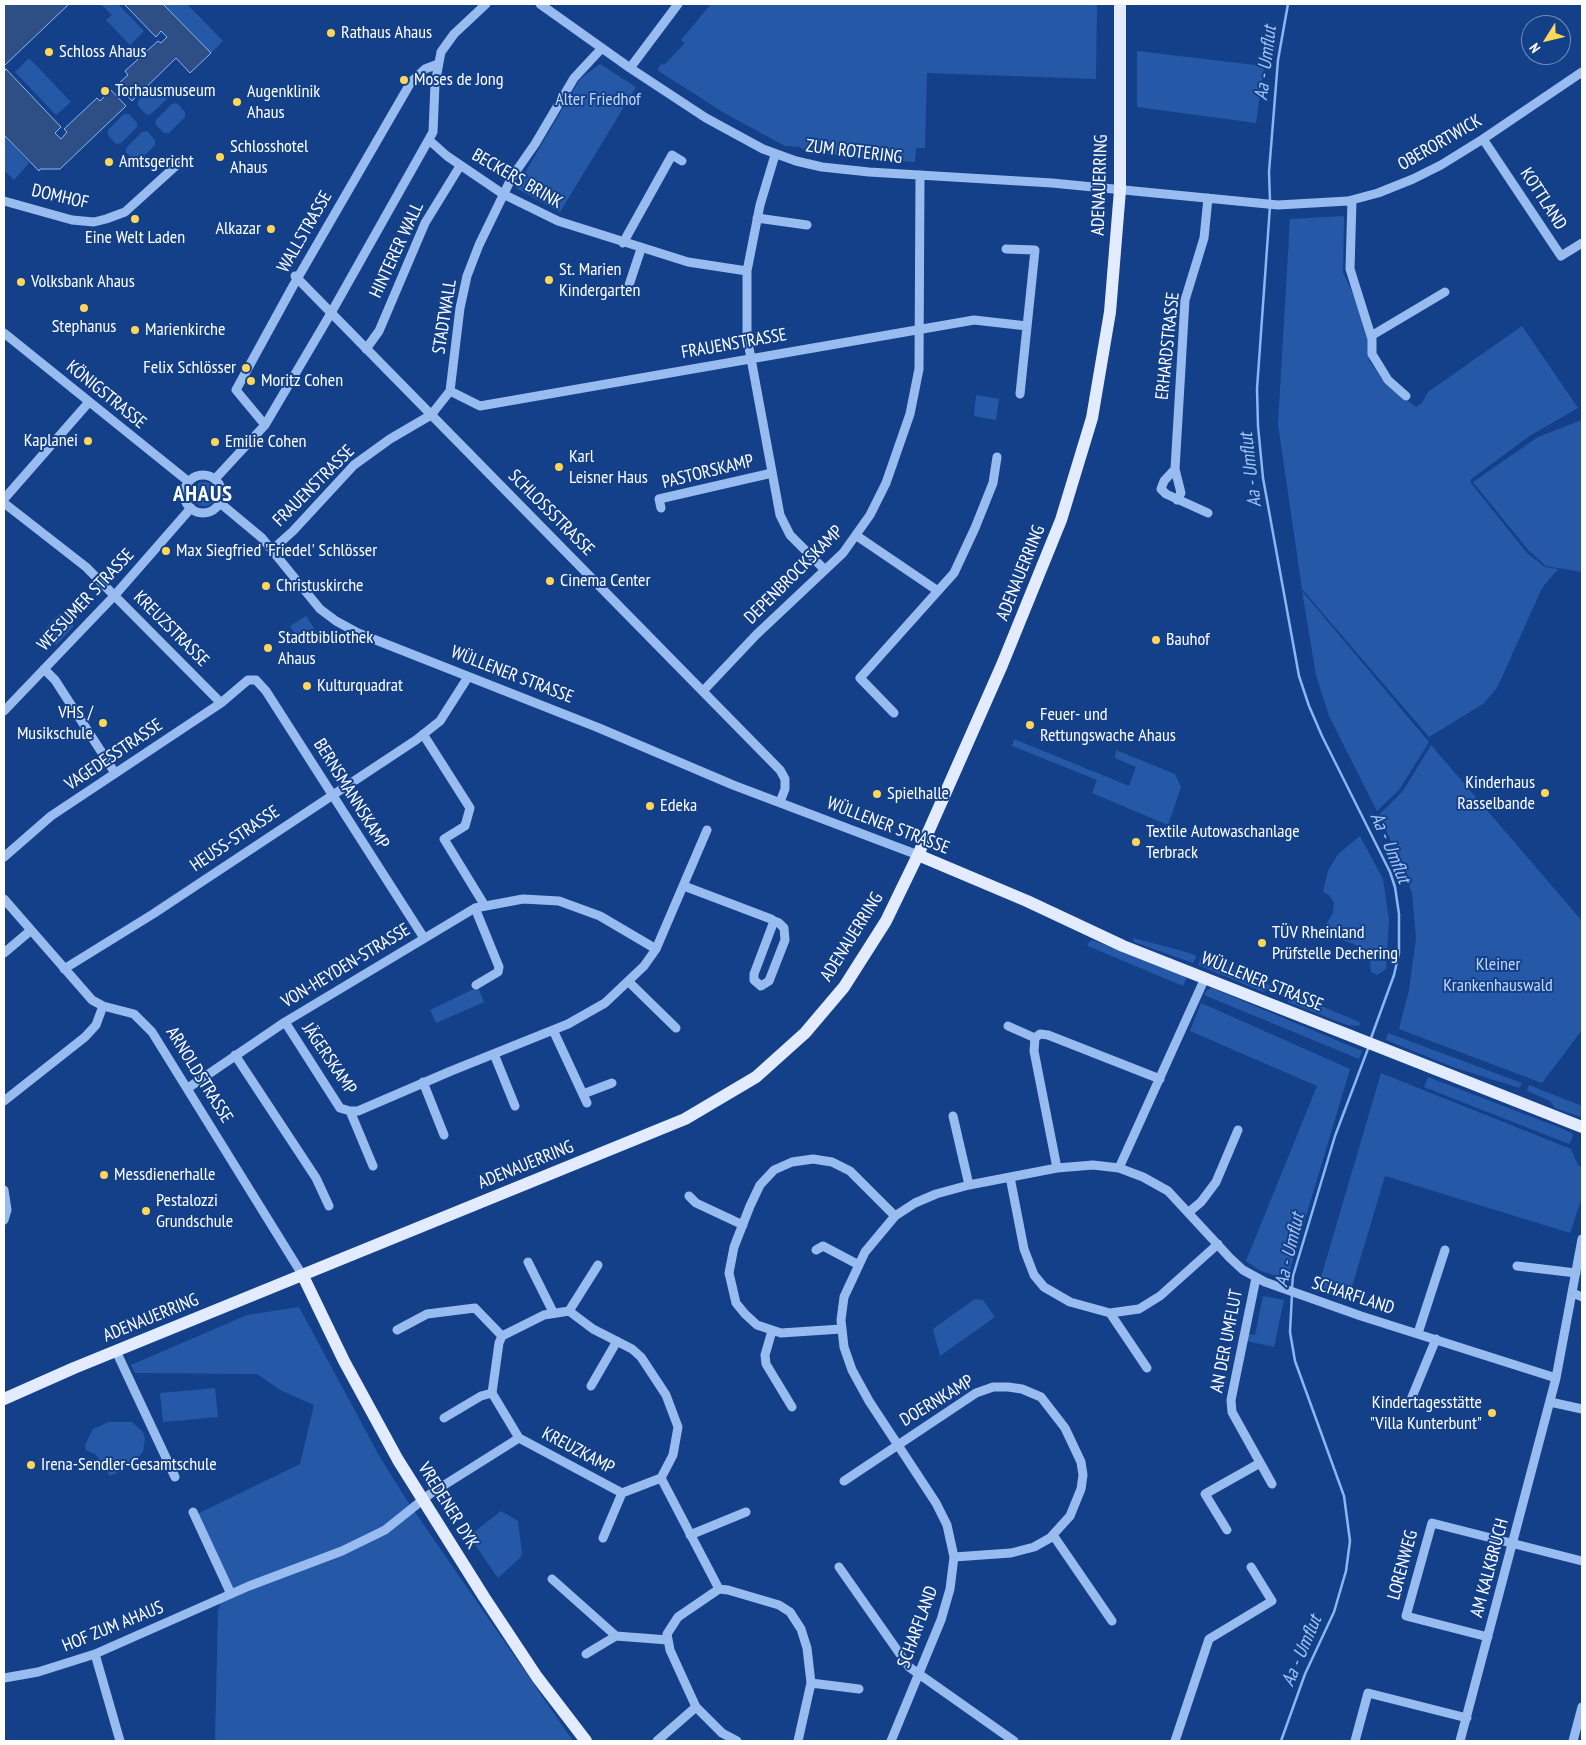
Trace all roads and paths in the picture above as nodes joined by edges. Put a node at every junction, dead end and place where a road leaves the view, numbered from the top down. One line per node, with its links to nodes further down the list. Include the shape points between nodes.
1 (486, 4): 6 (street, via 454,34 441,52)
2 (540, 4): 5 (street, ZUM ROTERING)
3 (678, 4): 7 (street)
4 (1120, 4): 16 (main road, ADENAUERRING)
5 (602, 48): 7 (street, ZUM ROTERING); 17 (street, STADTWALL, via 574,78)
6 (438, 64): 10 (street, via 435,125); 28 (street, WALLSTRASSE, via 425,69 411,82)
7 (630, 68): 11 (street, ZUM ROTERING, via 706,118)
8 (1582, 72): 9 (street, OBERORTWICK)
9 (1484, 139): 19 (street, OBERORTWICK, via 1413,179); 24 (street, KOTTLAND, via 1561,256)
10 (427, 143): 14 (street, BECKERS BRINK); 31 (street)
11 (775, 155): 15 (street, ZUM ROTERING, via 822,167); 21 (street, PASTORSKAMP)
12 (682, 160): 23 (street, via 672,155)
13 (179, 163): 20 (street, DOMHOF, via 125,212 94,222 72,220)
14 (460, 166): 17 (street, BECKERS BRINK); 36 (street, HINTERER WALL, via 425,223 379,331)
15 (920, 175): 16 (street, ZUM ROTERING); 33 (street, DEPENBROCKSKAMP)
16 (1120, 190): 18 (street, OBERORTWICK); 72 (main road, ADENAUERRING, via 1102,371 1075,477 1042,570)
17 (503, 194): 23 (street, BECKERS BRINK, via 558,221); 38 (street, STADTWALL, via 467,276)
18 (1208, 198): 19 (street, OBERORTWICK, via 1278,205); 45 (street, ERHARDSTRASSE, via 1204,238 1185,300)
19 (1352, 200): 35 (street, via 1350,269)
20 (4, 201)
21 (757, 218): 22 (street); 27 (street, PASTORSKAMP)
22 (806, 224)
23 (624, 243): 25 (street, BECKERS BRINK)
24 (1582, 243)
25 (641, 249): 27 (street, BECKERS BRINK, via 688,262); 29 (street)
26 (1006, 249): 32 (street, via 1035,250)
27 (747, 271): 37 (street, PASTORSKAMP)
28 (296, 277): 31 (street, SCHLOSSSTRASSE); 43 (street, WALLSTRASSE, via 236,390)
29 (627, 291)
30 (1445, 292): 35 (street)
31 (331, 313): 36 (street, SCHLOSSSTRASSE); 43 (street)
32 (1027, 326): 33 (street, FRAUENSTRASSE, via 974,320); 39 (street)
33 (920, 328): 37 (street, FRAUENSTRASSE); 55 (street, DEPENBROCKSKAMP, via 919,369 910,414 886,483)
34 (4, 333): 41 (street, KÖNIGSTRASSE)
35 (1371, 336): 40 (street, via 1372,354 1388,380)
36 (366, 349): 42 (street, SCHLOSSSTRASSE)
37 (749, 358): 38 (street, FRAUENSTRASSE, via 480,406); 46 (street, PASTORSKAMP)
38 (450, 391): 42 (street)
39 (1020, 394)
40 (1406, 396)
41 (89, 402): 48 (street, KÖNIGSTRASSE); 50 (street)
42 (431, 415): 56 (street, FRAUENSTRASSE, via 354,465); 63 (street, SCHLOSSSTRASSE)
43 (265, 425): 47 (street)
44 (997, 457): 58 (street, via 993,483 975,528 954,573)
45 (1175, 469): 49 (street, ERHARDSTRASSE, via 1181,493); 49 (street, via 1164,480 1161,489)
46 (772, 473): 53 (street, PASTORSKAMP, via 658,499); 57 (street, PASTORSKAMP, via 783,526)
47 (215, 479): 48 (street, via 204,475); 51 (street, via 222,490)
48 (189, 482): 52 (street, via 185,495)
49 (1177, 500): 54 (street)
50 (4, 501): 59 (street, KREUZSTRASSE, via 86,567)
51 (220, 503): 52 (street, via 206,512); 56 (street, WÜLLENER STRASSE)
52 (190, 508): 59 (street, WESSUMER STRASSE)
53 (661, 508)
54 (1208, 513)
55 (857, 536): 57 (street, DEPENBROCKSKAMP); 58 (street)
56 (272, 549): 61 (street, WÜLLENER STRASSE, via 307,594 336,621)
57 (825, 570): 63 (street, DEPENBROCKSKAMP)
58 (938, 591): 66 (street, via 860,678)
59 (115, 595): 60 (street, WESSUMER STRASSE); 64 (street, KREUZSTRASSE)
60 (44, 669): 65 (street, WESSUMER STRASSE); 68 (street, via 55,680)
61 (468, 677): 67 (street, HEUSS-STRASSE, via 440,721); 70 (street, WÜLLENER STRASSE)
62 (244, 683): 64 (street, VAGEDESSTRASSE); 69 (street, BERNSMANNSKAMP, via 253,679 261,684)
63 (704, 690): 70 (street, SCHLOSSSTRASSE, via 780,770 785,779 785,789)
64 (221, 703): 68 (street, VAGEDESSTRASSE)
65 (4, 711)
66 (894, 713)
67 (423, 734): 69 (street, HEUSS-STRASSE); 76 (street, via 470,808 466,826 444,839)
68 (114, 774): 73 (street, VAGEDESSTRASSE, via 51,816)
69 (332, 794): 80 (street, BERNSMANNSKAMP); 83 (street, HEUSS-STRASSE)
70 (780, 802): 72 (street, WÜLLENER STRASSE)
71 (707, 830): 74 (street, JÄGERSKAMP)
72 (918, 855): 84 (main road, WÜLLENER STRASSE, via 1123,946); 129 (main road, ADENAUERRING, via 886,921 844,987 805,1033 750,1081 648,1135)
73 (4, 857)
74 (684, 886): 78 (street); 81 (street, JÄGERSKAMP)
75 (4, 899): 79 (street, ARNOLDSTRASSE)
76 (485, 906): 77 (street, VON-HEYDEN-STRASSE); 81 (street, VON-HEYDEN-STRASSE, via 523,899 559,901 600,916)
77 (475, 908): 80 (street, VON-HEYDEN-STRASSE); 86 (street, via 499,967 498,972)
78 (774, 920): 78 (street, via 784,928 785,940 769,981 761,986 754,980 754,974)
79 (30, 931): 82 (street); 83 (street, ARNOLDSTRASSE)
80 (424, 938): 88 (street, VON-HEYDEN-STRASSE)
81 (656, 949): 85 (street, JÄGERSKAMP)
82 (4, 954)
83 (64, 970): 87 (street, ARNOLDSTRASSE, via 92,1000)
84 (1205, 978): 95 (street); 105 (main road, WÜLLENER STRASSE)
85 (629, 982): 90 (street); 91 (street, JÄGERSKAMP, via 605,1003)
86 (476, 984)
87 (103, 1006): 98 (street, ARNOLDSTRASSE, via 125,1010 143,1020); 100 (street, via 96,1026 85,1037)
88 (285, 1022): 94 (street, VON-HEYDEN-STRASSE); 103 (street, JÄGERSKAMP, via 340,1108)
89 (1008, 1026): 92 (street)
90 (676, 1028)
91 (554, 1030): 93 (street, JÄGERSKAMP); 99 (street)
92 (1035, 1038): 95 (street, via 1040,1034 1048,1035); 109 (street, via 1034,1051)
93 (494, 1054): 96 (street, JÄGERSKAMP); 102 (street)
94 (235, 1055): 98 (street, VON-HEYDEN-STRASSE); 115 (street, via 316,1178)
95 (1160, 1079): 110 (street)
96 (423, 1082): 103 (street, JÄGERSKAMP, via 358,1111); 107 (street)
97 (612, 1083): 99 (street)
98 (188, 1088): 129 (street, ARNOLDSTRASSE)
99 (583, 1094): 101 (street)
100 (4, 1101)
101 (587, 1103)
102 (515, 1106)
103 (350, 1111): 108 (street, JÄGERSKAMP)
104 (953, 1116): 112 (street)
105 (1582, 1126)
106 (1238, 1130): 116 (street, via 1216,1182)
107 (444, 1135)
108 (373, 1166)
109 (1056, 1168): 110 (street, SCHARFLAND, via 1093,1165); 111 (street, SCHARFLAND)
110 (1119, 1168): 116 (street, SCHARFLAND, via 1159,1186)
111 (1010, 1177): 112 (street, SCHARFLAND); 135 (street, via 1024,1249 1034,1275 1057,1296)
112 (969, 1185): 117 (street, SCHARFLAND, via 926,1198)
113 (4, 1190): 118 (street)
114 (689, 1196): 119 (street, via 696,1203)
115 (329, 1206)
116 (1189, 1212): 121 (street, SCHARFLAND)
117 (895, 1216): 119 (street, via 850,1170 832,1162 812,1159 783,1165 767,1176); 125 (street, SCHARFLAND, via 873,1240)
118 (4, 1220)
119 (743, 1225): 138 (street, via 731,1258 732,1290 745,1314 757,1325)
120 (1582, 1239): 128 (street, AM KALKBRUCH)
121 (1218, 1244): 130 (street, SCHARFLAND); 135 (street, via 1154,1301 1130,1312)
122 (816, 1250): 125 (street, via 823,1246)
123 (1445, 1250): 139 (street)
124 (528, 1262): 134 (street)
125 (859, 1264): 136 (street, SCHARFLAND, via 844,1297)
126 (598, 1265): 133 (street)
127 (1517, 1266): 128 (street)
128 (1576, 1274): 131 (street, AM KALKBRUCH)
129 (303, 1276): 143 (main road, ADENAUERRING); 162 (main road, VREDENER DYK, via 374,1418)
130 (1256, 1278): 139 (street, SCHARFLAND, via 1288,1292); 156 (street, AN DER UMFLUT, via 1231,1400 1232,1412)
131 (1573, 1293): 132 (street); 145 (street, AM KALKBRUCH)
132 (1582, 1297)
133 (569, 1311): 134 (street); 142 (street, via 592,1329)
134 (553, 1312): 140 (street)
135 (1110, 1313): 144 (street)
136 (841, 1329): 138 (street, via 793,1333); 155 (street, SCHARFLAND, via 852,1370)
137 (397, 1330): 140 (street, via 427,1314 475,1308)
138 (772, 1331): 151 (street, via 765,1355 766,1364)
139 (1418, 1333): 141 (street, SCHARFLAND)
140 (502, 1336): 147 (street)
141 (1436, 1339): 145 (street, SCHARFLAND); 148 (street)
142 (617, 1341): 146 (street); 158 (street, via 641,1357 674,1412 677,1441)
143 (116, 1351): 149 (main road, ADENAUERRING); 157 (street)
144 (1147, 1368)
145 (1556, 1378): 150 (street, AM KALKBRUCH)
146 (591, 1386)
147 (492, 1392): 153 (street); 154 (street, KREUZKAMP)
148 (1412, 1397)
149 (4, 1399)
150 (1550, 1402): 152 (street); 169 (street, AM KALKBRUCH)
151 (792, 1407)
152 (1582, 1409)
153 (444, 1418)
154 (519, 1438): 161 (street, KREUZKAMP); 162 (street, KREUZKAMP)
155 (898, 1444): 159 (street); 167 (street, DOERNKAMP, via 976,1393 1008,1387 1041,1397 1058,1416 1073,1441 1083,1475 1070,1516); 170 (street, SCHARFLAND, via 942,1515)
156 (1260, 1463): 160 (street, AN DER UMFLUT); 165 (street, via 1205,1494)
157 (175, 1476)
158 (661, 1478): 161 (street, KREUZKAMP); 166 (street)
159 (844, 1481)
160 (1272, 1484)
161 (622, 1493): 168 (street, KREUZKAMP)
162 (423, 1500): 176 (street, HOF ZUM AHAUS, via 385,1530 359,1544); 191 (main road, VREDENER DYK, via 537,1677)
163 (193, 1512): 176 (street)
164 (746, 1512): 166 (street)
165 (1227, 1530)
166 (690, 1535): 175 (street)
167 (1053, 1536): 170 (street, DOERNKAMP, via 1017,1552); 177 (street)
168 (603, 1538)
169 (1513, 1544): 171 (street); 179 (street, AM KALKBRUCH); 179 (street, LORENWEG, via 1432,1523 1406,1616)
170 (954, 1557): 183 (street, SCHARFLAND, via 947,1603)
171 (1582, 1561)
172 (839, 1567): 183 (street, via 902,1658)
173 (1251, 1567): 197 (street, via 1272,1601 1209,1639)
174 (552, 1579): 178 (street)
175 (717, 1585): 180 (street, via 678,1617 667,1634); 185 (street, via 779,1605 790,1612 803,1635)
176 (231, 1594): 181 (street, HOF ZUM AHAUS)
177 (1112, 1621)
178 (616, 1636): 180 (street); 182 (street)
179 (1488, 1637): 189 (street, AM KALKBRUCH)
180 (668, 1640): 187 (street)
181 (95, 1654): 184 (street, HOF ZUM AHAUS, via 38,1672); 190 (street)
182 (586, 1654)
183 (918, 1674): 195 (street, SCHARFLAND); 196 (street)
184 (4, 1678)
185 (812, 1683): 186 (street); 194 (street)
186 (859, 1689)
187 (696, 1707): 192 (street); 193 (street, via 722,1734)
188 (1582, 1707): 200 (street)
189 (1467, 1718): 198 (street, via 1368,1693); 199 (street, AM KALKBRUCH)
190 (120, 1741)
191 (586, 1741)
192 (656, 1741)
193 (737, 1741)
194 (798, 1741)
195 (891, 1741)
196 (1014, 1741)
197 (1175, 1741)
198 (1355, 1741)
199 (1460, 1741)
200 (1573, 1741)

